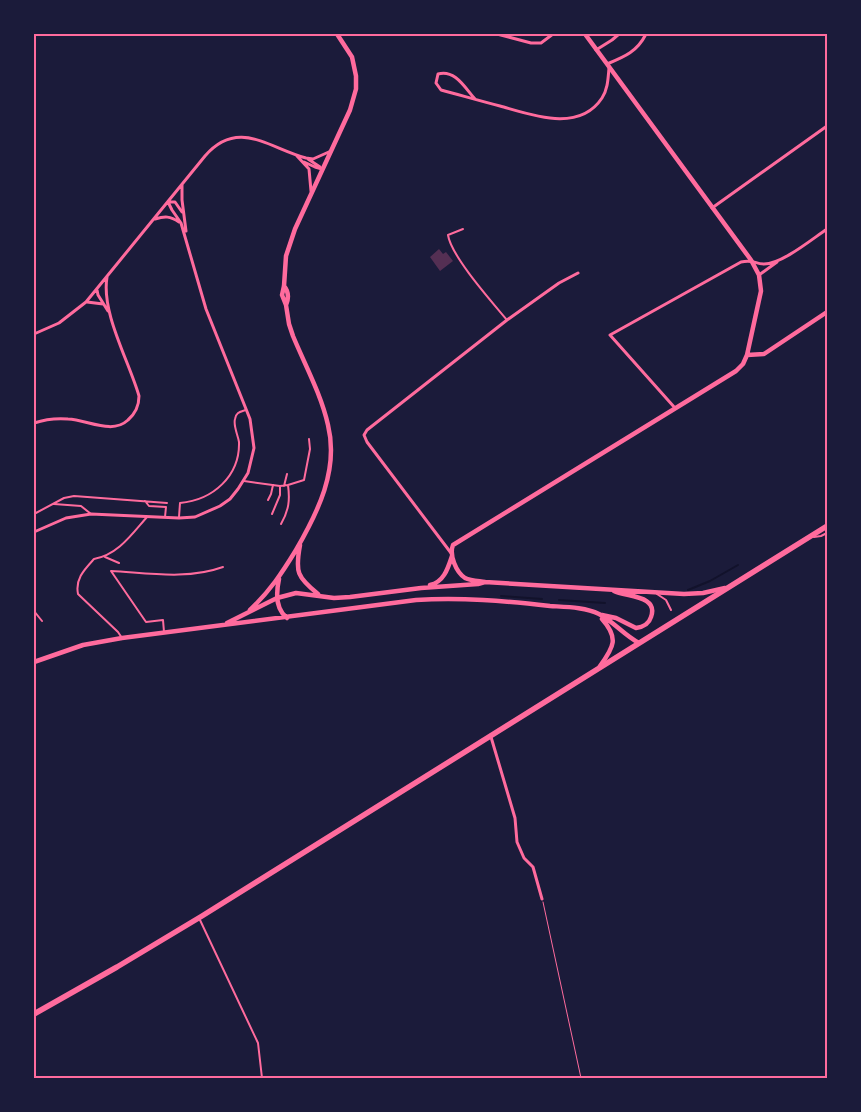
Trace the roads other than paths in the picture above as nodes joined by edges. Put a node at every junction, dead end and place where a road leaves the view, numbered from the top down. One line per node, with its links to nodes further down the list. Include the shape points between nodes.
1 (336, 34): 11 (street, via 352,57 356,88 350,110)
2 (497, 34): 3 (street, via 541,43)
3 (553, 34)
4 (585, 34): 7 (street)
5 (619, 34): 7 (street)
6 (646, 34): 8 (street, via 634,51)
7 (596, 50): 8 (street)
8 (607, 66): 9 (street, via 603,97 594,107 576,116 548,119); 19 (street)
9 (474, 99): 9 (street, via 456,77 438,74 436,83 441,90)
10 (827, 126): 19 (street)
11 (331, 150): 13 (street, via 313,159); 15 (street)
12 (297, 156): 13 (street); 14 (street); 16 (street, via 252,138 230,138 212,148)
13 (306, 158): 15 (street)
14 (303, 161): 15 (street); 17 (street, via 309,169)
15 (322, 168): 17 (street)
16 (183, 183): 18 (street); 20 (street)
17 (312, 191): 67 (street, via 290,243 284,286 288,293 289,324 324,411 331,454 322,499)
18 (168, 202): 20 (street, via 174,202); 21 (street); 22 (street)
19 (712, 208): 26 (street)
20 (184, 214): 25 (street)
21 (154, 219): 22 (street, via 172,217); 30 (street)
22 (181, 223): 25 (street)
23 (463, 229): 39 (lane, via 448,235 449,243)
24 (827, 229): 27 (street)
25 (186, 237): 43 (street, via 206,309)
26 (751, 260): 27 (street, via 763,264); 29 (street); 42 (street, via 740,262 610,335)
27 (777, 261): 29 (street)
28 (578, 273): 39 (street)
29 (759, 275): 41 (street, via 761,291)
30 (107, 277): 31 (street); 32 (street)
31 (97, 289): 32 (street); 33 (street); 34 (street)
32 (106, 297): 37 (street)
33 (86, 302): 34 (street); 40 (street, via 59,323)
34 (103, 304): 37 (street)
35 (827, 312): 41 (street, via 764,354)
36 (34, 313): 38 (street)
37 (110, 314): 44 (street, via 139,396 133,416 114,427 70,419 49,418)
38 (34, 319)
39 (507, 320): 68 (street, via 364,435)
40 (34, 334)
41 (747, 355): 42 (street, via 736,371)
42 (675, 408): 68 (street, via 453,545)
43 (246, 410): 47 (street, via 254,448); 61 (lane, via 238,412 235,417 239,444 230,476 210,495 180,503)
44 (34, 423)
45 (309, 439): 49 (lane, via 304,480)
46 (287, 474): 51 (lane)
47 (244, 481): 48 (lane); 61 (street, via 220,506 195,517)
48 (273, 485): 50 (lane); 52 (lane)
49 (288, 485): 51 (lane); 62 (lane, via 289,508)
50 (280, 486): 51 (lane); 58 (lane)
51 (284, 486)
52 (268, 500)
53 (145, 501): 54 (lane); 55 (lane, via 74,496); 60 (lane, via 149,506 166,507)
54 (166, 503)
55 (52, 504): 56 (lane); 57 (lane, via 81,506)
56 (34, 514)
57 (92, 514): 59 (street); 64 (street, via 66,518)
58 (272, 514)
59 (147, 517): 60 (street); 69 (lane, via 127,540)
60 (165, 518): 61 (street)
61 (179, 518)
62 (281, 524)
63 (827, 526): 66 (main road)
64 (34, 532)
65 (827, 533): 66 (lane)
66 (809, 537): 75 (main road)
67 (301, 541): 72 (street); 78 (street, via 297,560 300,578)
68 (452, 555): 73 (street, via 463,576); 74 (street, via 441,579)
69 (105, 557): 70 (lane); 88 (lane, via 94,559 76,586 78,594)
70 (119, 563)
71 (223, 567): 87 (lane, via 183,575 111,571 146,622 163,620)
72 (280, 576): 79 (street); 80 (street)
73 (485, 582): 74 (street); 76 (street)
74 (421, 588): 78 (street, via 350,598)
75 (727, 588): 77 (street, via 702,593); 89 (main road)
76 (610, 590): 77 (street); 83 (street, via 646,600 652,609 649,621 636,628)
77 (655, 592): 81 (lane, via 666,600)
78 (319, 595): 79 (street, via 296,593)
79 (277, 598): 80 (street); 84 (street, via 280,611)
80 (250, 610): 86 (street)
81 (671, 610)
82 (34, 611): 85 (lane)
83 (598, 614): 84 (street, via 540,605 447,598); 89 (street, via 628,638); 91 (street, via 611,628 613,638 612,648)
84 (287, 618): 86 (street)
85 (42, 621)
86 (225, 624): 87 (street)
87 (164, 632): 88 (street)
88 (122, 638): 90 (street, via 83,645)
89 (640, 643): 91 (main road)
90 (34, 662)
91 (599, 668): 92 (main road)
92 (490, 736): 93 (street, via 515,818 517,842 524,858 533,867); 94 (main road)
93 (542, 899)
94 (199, 918): 95 (main road); 96 (lane, via 258,1043)
95 (34, 1014)
96 (262, 1078)

